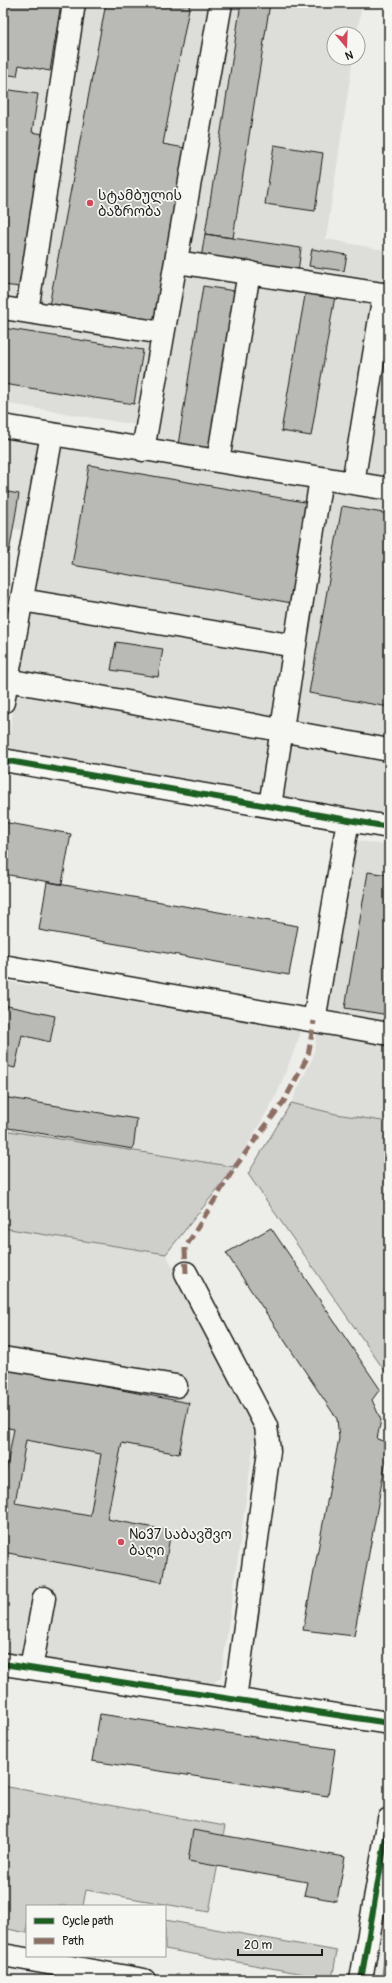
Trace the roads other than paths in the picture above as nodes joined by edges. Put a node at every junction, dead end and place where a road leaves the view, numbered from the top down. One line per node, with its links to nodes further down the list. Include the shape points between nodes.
1 (74, 3): 7 (street)
2 (221, 3): 3 (street)
3 (177, 262): 4 (street); 8 (street)
4 (249, 272): 5 (street); 12 (street)
5 (386, 294): 14 (street)
6 (3, 308): 7 (street)
7 (27, 311): 8 (street)
8 (163, 333): 11 (street)
9 (3, 426): 10 (street)
10 (52, 434): 11 (street); 16 (street)
11 (143, 450): 12 (street)
12 (218, 461): 13 (street)
13 (321, 478): 14 (street); 17 (street)
14 (352, 483): 15 (street)
15 (389, 489)
16 (22, 600): 17 (street); 18 (street)
17 (295, 646): 20 (street)
18 (7, 680): 19 (street); 20 (street)
19 (3, 702)
20 (282, 730): 21 (street); 23 (street)
21 (389, 750)
22 (3, 760): 23 (street)
23 (270, 806): 24 (street)
24 (348, 820): 25 (street); 27 (street)
25 (389, 827)
26 (3, 966): 27 (street)
27 (314, 1021): 28 (street)
28 (389, 1034)
29 (186, 1273): 35 (street, via 266,1426 269,1451)
30 (3, 1358): 31 (street)
31 (176, 1386)
32 (44, 1598): 34 (street)
33 (3, 1664): 34 (street)
34 (31, 1668): 35 (street)
35 (235, 1699): 36 (street)
36 (389, 1722)
37 (389, 1820): 40 (street)
38 (3, 1955): 39 (street)
39 (144, 1980)
40 (361, 1980)

